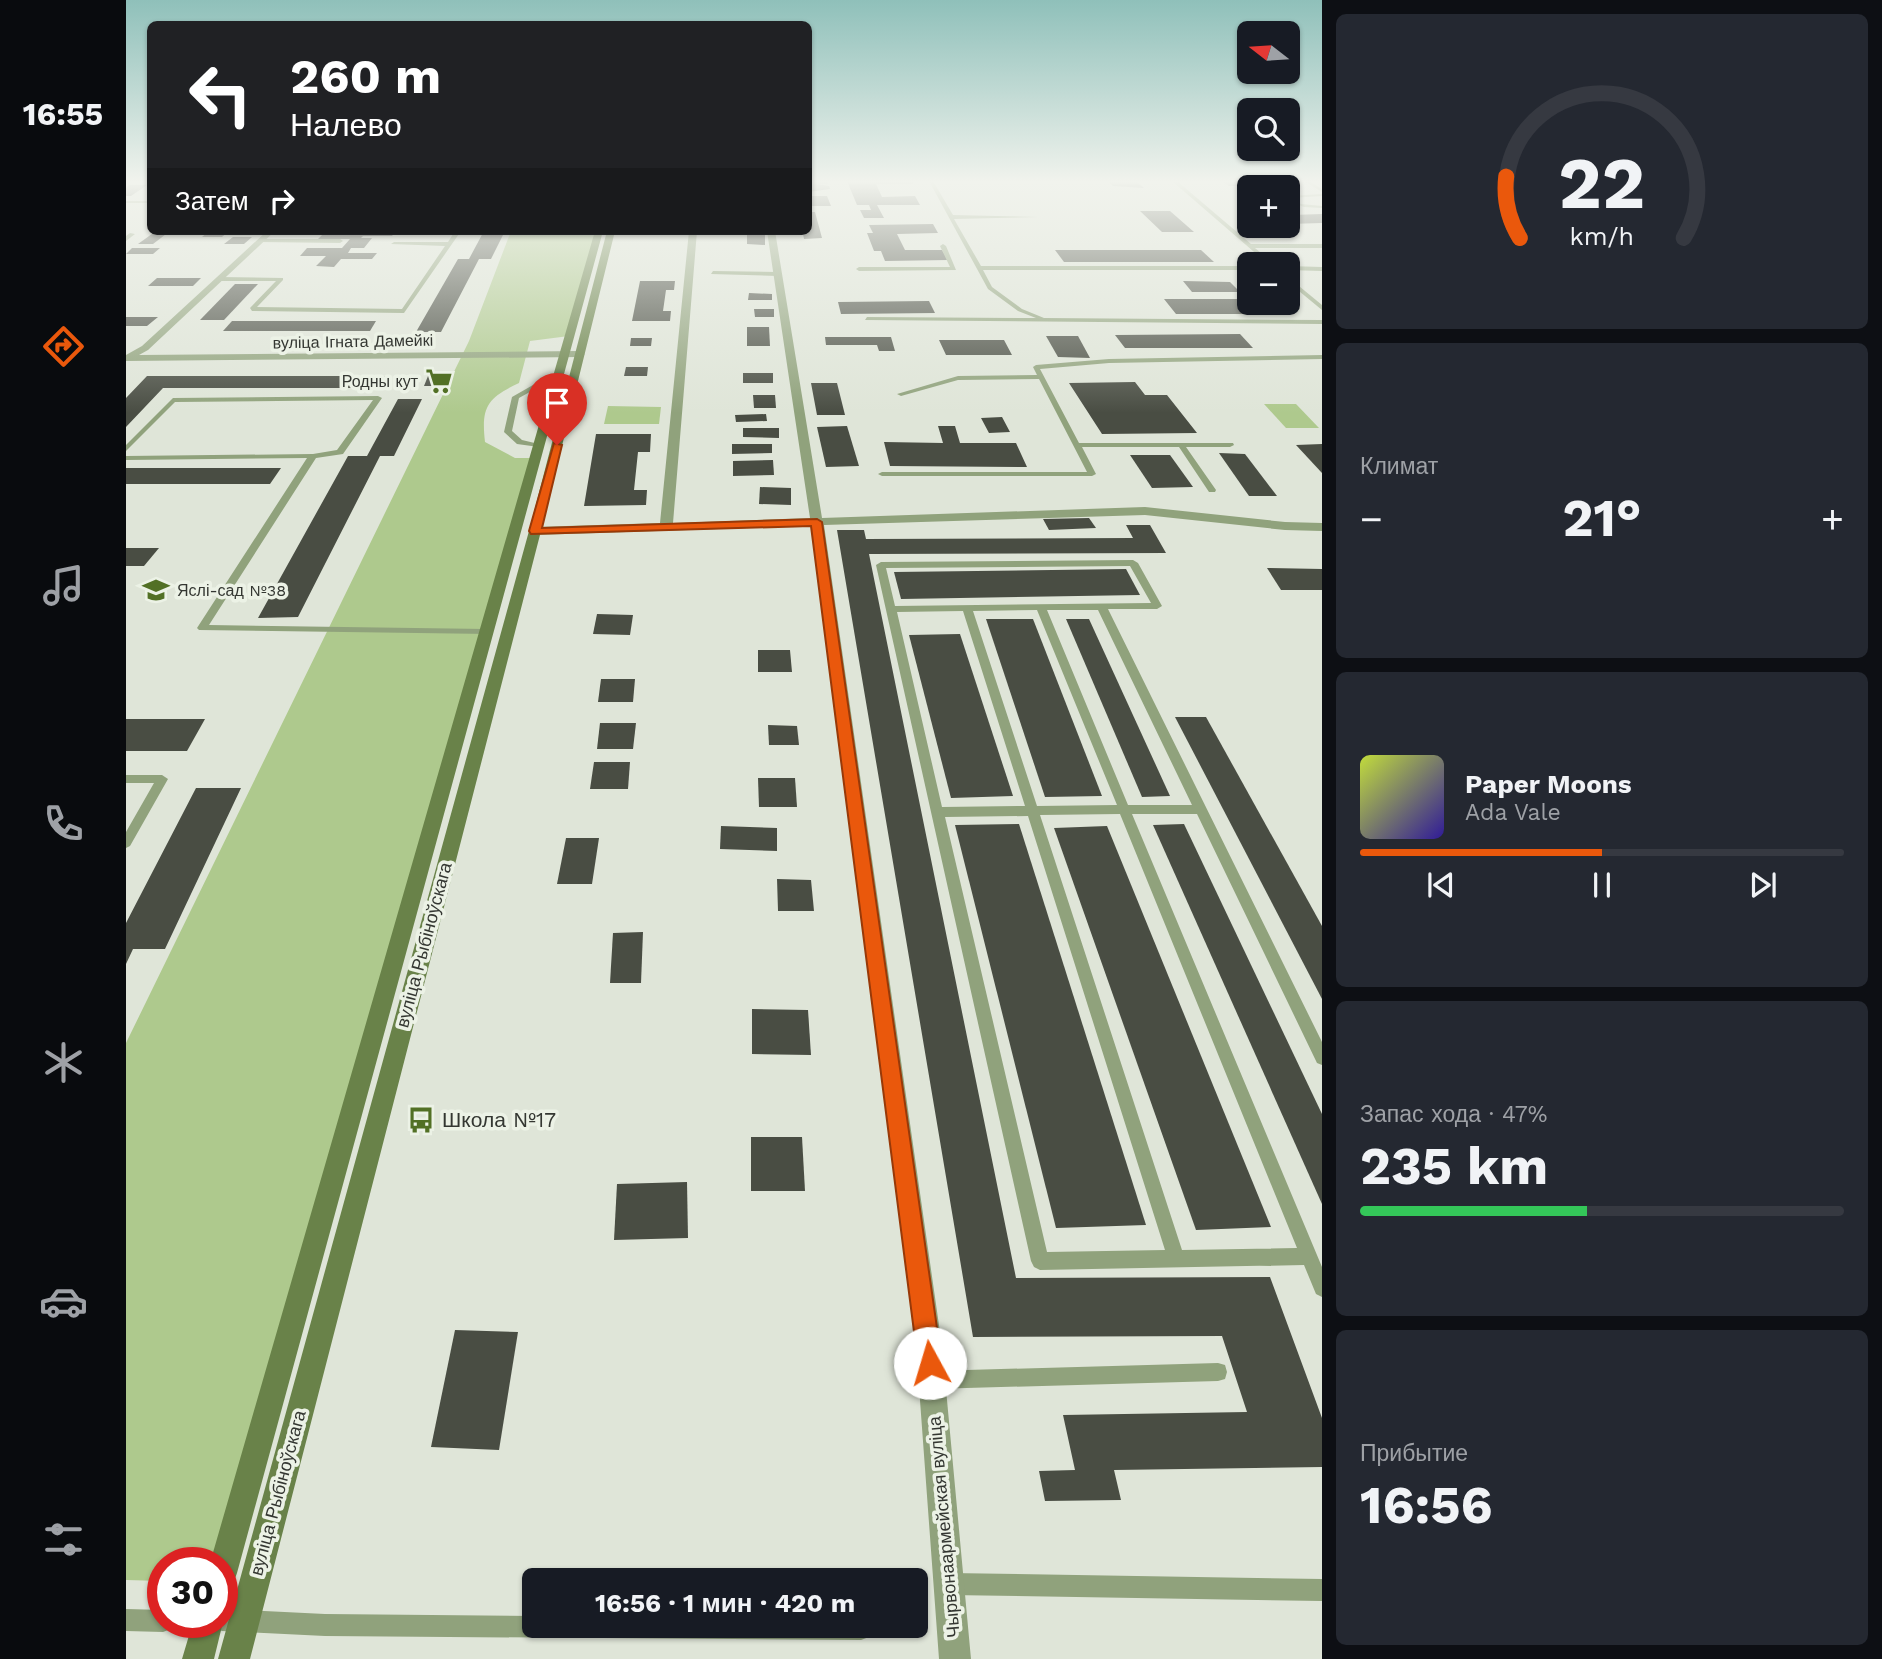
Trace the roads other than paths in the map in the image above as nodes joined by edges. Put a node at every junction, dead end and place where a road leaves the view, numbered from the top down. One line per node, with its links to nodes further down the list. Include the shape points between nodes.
1 (242, 258): 16 (street)
2 (439, 258): 16 (lane, via 404,311 252,309 281,279)
3 (591, 258): 22 (main road, вуліца Рыбіноўскага)
4 (604, 258): 23 (main road, вуліца Рыбіноўскага)
5 (690, 258): 39 (street)
6 (775, 258): 15 (street, Чырвонаармейская вуліца)
7 (949, 258): 12 (lane, via 954,269)
8 (974, 258): 9 (lane)
9 (979, 268): 10 (lane); 20 (lane, via 990,288 1020,310)
10 (1237, 268)
11 (1300, 268): 13 (lane)
12 (859, 269)
13 (1322, 269)
14 (713, 273): 15 (lane)
15 (778, 274): 38 (street, Чырвонаармейская вуліца)
16 (220, 279): 25 (street, via 145,348)
17 (1300, 290): 18 (lane)
18 (1322, 309)
19 (867, 320): 20 (lane)
20 (1049, 321): 21 (lane)
21 (1322, 322)
22 (564, 354): 23 (street, вуліца Ігната Дамейкі); 25 (street, вуліца Ігната Дамейкі); 27 (main road, вуліца Рыбіноўскага)
23 (580, 354): 27 (main road, вуліца Рыбіноўскага)
24 (1322, 357): 26 (lane, via 1036,367)
25 (126, 359)
26 (1041, 377): 28 (lane, via 958,378); 29 (lane)
27 (565, 381): 30 (main road, вуліца Рыбіноўскага); 30 (lane, via 542,382 516,397 508,432 520,442); 41 (main road, вуліца Рыбіноўскага)
28 (901, 394)
29 (1076, 444): 31 (lane); 36 (lane, via 1092,474)
30 (539, 445): 46 (main road, вуліца Рыбіноўскага)
31 (1181, 445): 32 (lane); 37 (lane)
32 (1230, 445)
33 (126, 449): 34 (lane, via 173,400 379,398 340,452)
34 (313, 456): 35 (lane); 46 (lane, via 202,628)
35 (126, 458)
36 (883, 474)
37 (1212, 490)
38 (817, 522): 39 (street); 40 (street, via 1144,510); 58 (street, Чырвонаармейская вуліца)
39 (666, 527): 41 (street)
40 (1322, 527)
41 (535, 531): 62 (main road, вуліца Рыбіноўскага)
42 (1041, 607): 43 (lane); 44 (lane); 49 (lane)
43 (1102, 607): 45 (lane, via 1157,606 1133,563 881,565); 48 (lane)
44 (967, 608): 45 (lane); 50 (lane)
45 (891, 609): 51 (lane)
46 (486, 632): 59 (main road, вуліца Рыбіноўскага)
47 (126, 779): 52 (lane, via 162,779)
48 (1201, 809): 49 (lane); 53 (lane)
49 (1124, 810): 50 (lane); 54 (lane)
50 (1032, 811): 51 (lane); 55 (lane)
51 (937, 812): 55 (lane, via 1040,1261)
52 (126, 843)
53 (1322, 1058)
54 (1309, 1256): 55 (lane); 56 (lane)
55 (1176, 1258)
56 (1322, 1288)
57 (1218, 1372): 58 (lane)
58 (932, 1380): 60 (street, Чырвонаармейская вуліца)
59 (229, 1547)
60 (949, 1584): 61 (lane); 71 (street, Чырвонаармейская вуліца)
61 (1322, 1590)
62 (238, 1602)
63 (126, 1620): 64 (lane)
64 (147, 1620)
65 (238, 1620): 66 (lane)
66 (522, 1626)
67 (204, 1638): 69 (main road)
68 (233, 1638): 70 (main road, вуліца Рыбіноўскага)
69 (198, 1659)
70 (234, 1659)
71 (955, 1659)

